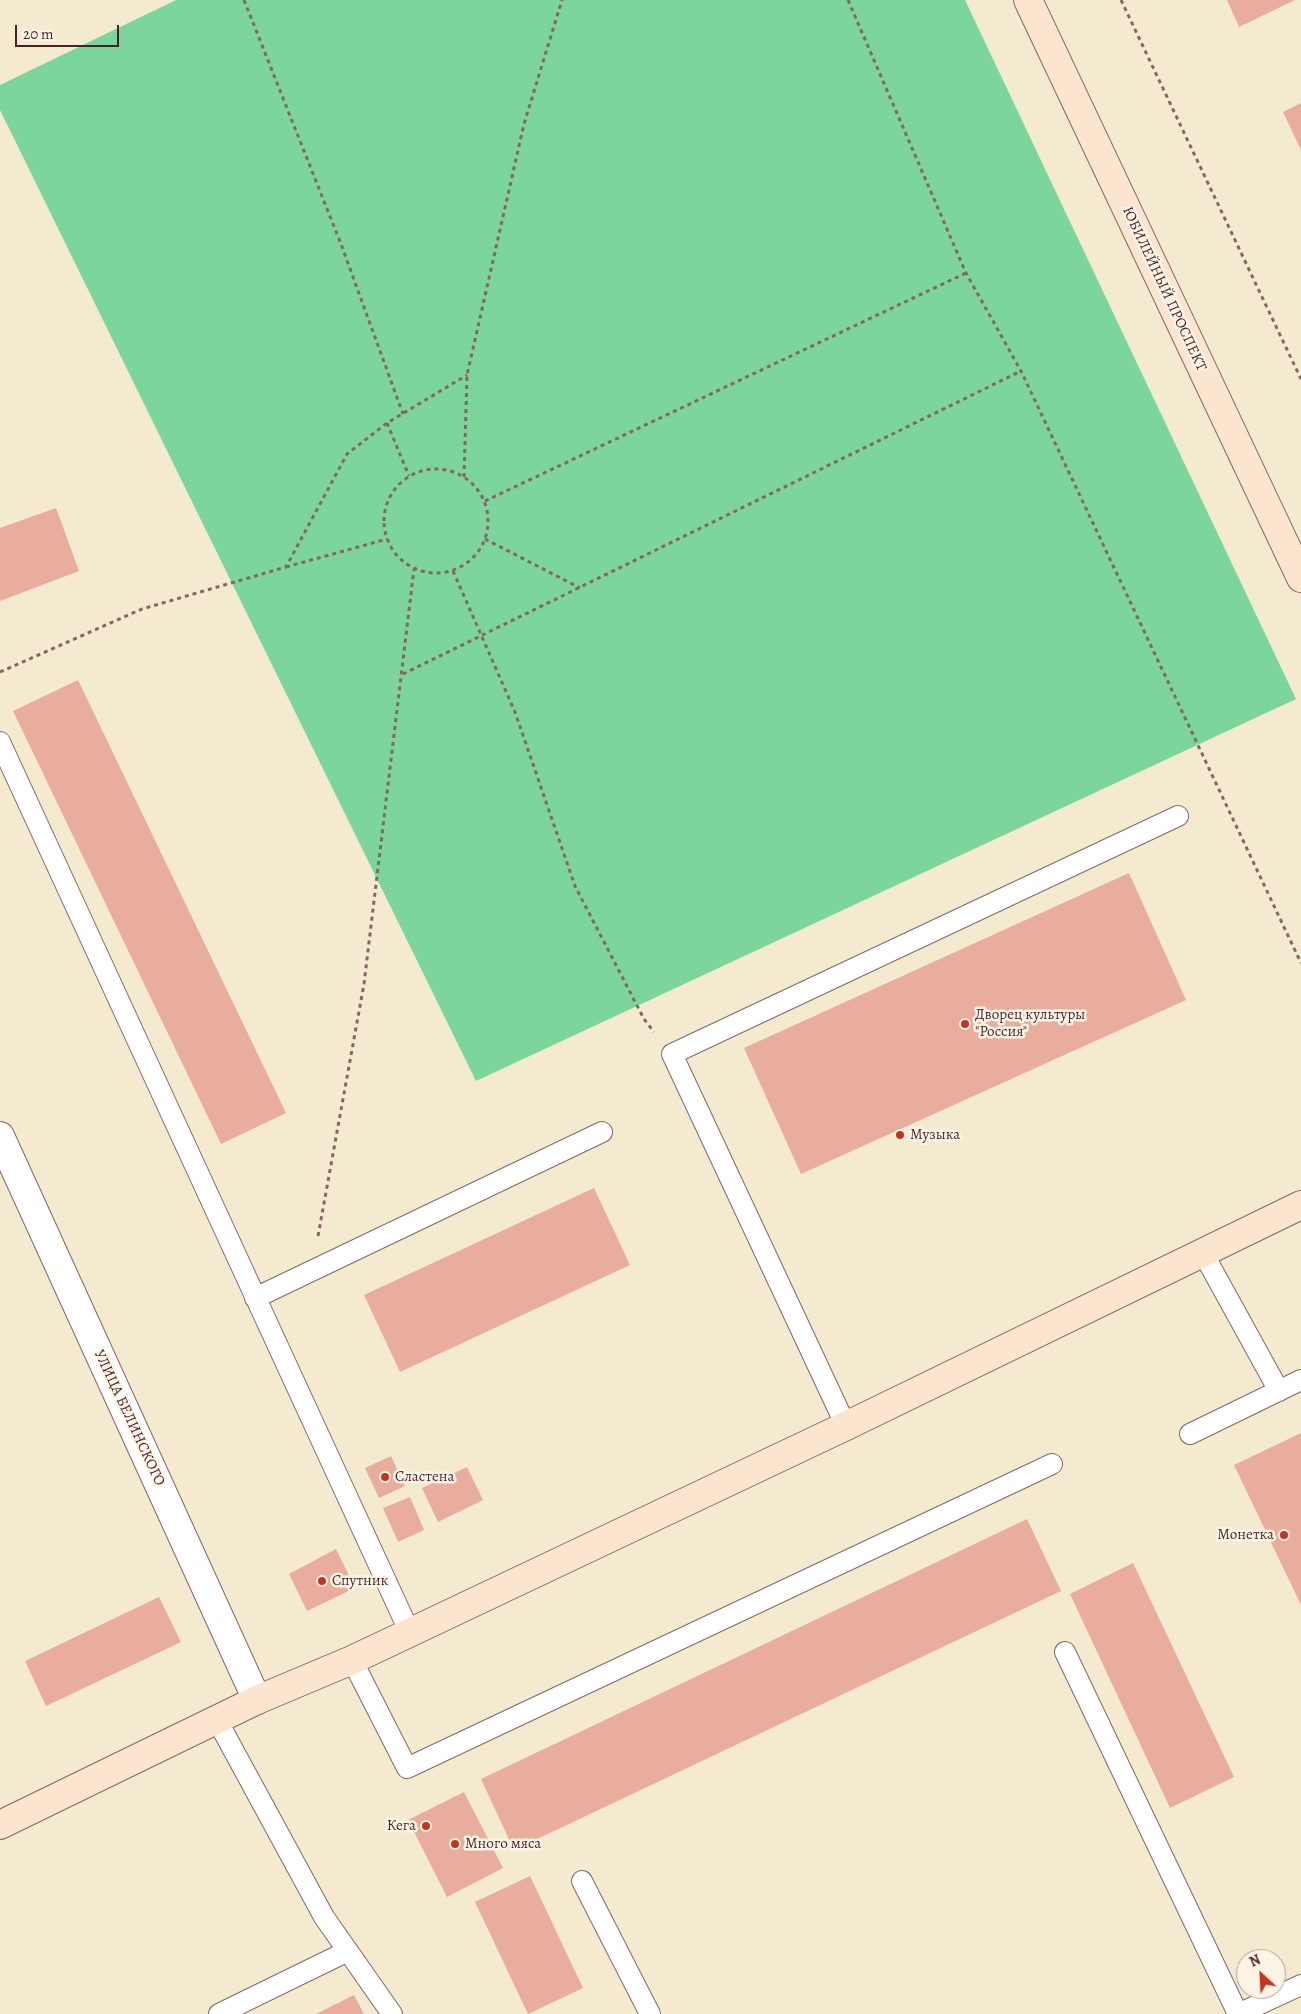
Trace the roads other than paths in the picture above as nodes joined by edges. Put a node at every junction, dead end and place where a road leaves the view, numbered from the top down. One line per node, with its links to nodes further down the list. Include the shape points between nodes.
1 (1028, 0): 2 (main road, ЮБИЛЕЙНЫЙ ПРОСПЕКТ)
2 (1301, 578)
3 (0, 742): 9 (lane)
4 (1178, 816): 12 (lane, via 672,1054)
5 (602, 1132): 9 (lane)
6 (0, 1136): 18 (street, УЛИЦА БЕЛИНСКОГО)
7 (1301, 1205): 8 (main road)
8 (1204, 1252): 11 (lane); 12 (main road)
9 (256, 1298): 15 (lane)
10 (1301, 1380): 11 (lane)
11 (1278, 1391): 13 (lane)
12 (846, 1426): 15 (main road)
13 (1190, 1434)
14 (1052, 1464): 17 (lane, via 407,1768)
15 (410, 1633): 17 (main road)
16 (1065, 1652): 27 (lane)
17 (352, 1660): 18 (main road)
18 (258, 1700): 19 (main road)
19 (217, 1720): 20 (main road); 22 (lane, via 324,1916)
20 (0, 1825)
21 (582, 1881): 26 (lane)
22 (348, 1951): 24 (lane); 25 (lane)
23 (1301, 1985): 27 (lane)
24 (219, 2014)
25 (392, 2014)
26 (650, 2014)
27 (1238, 2014)

